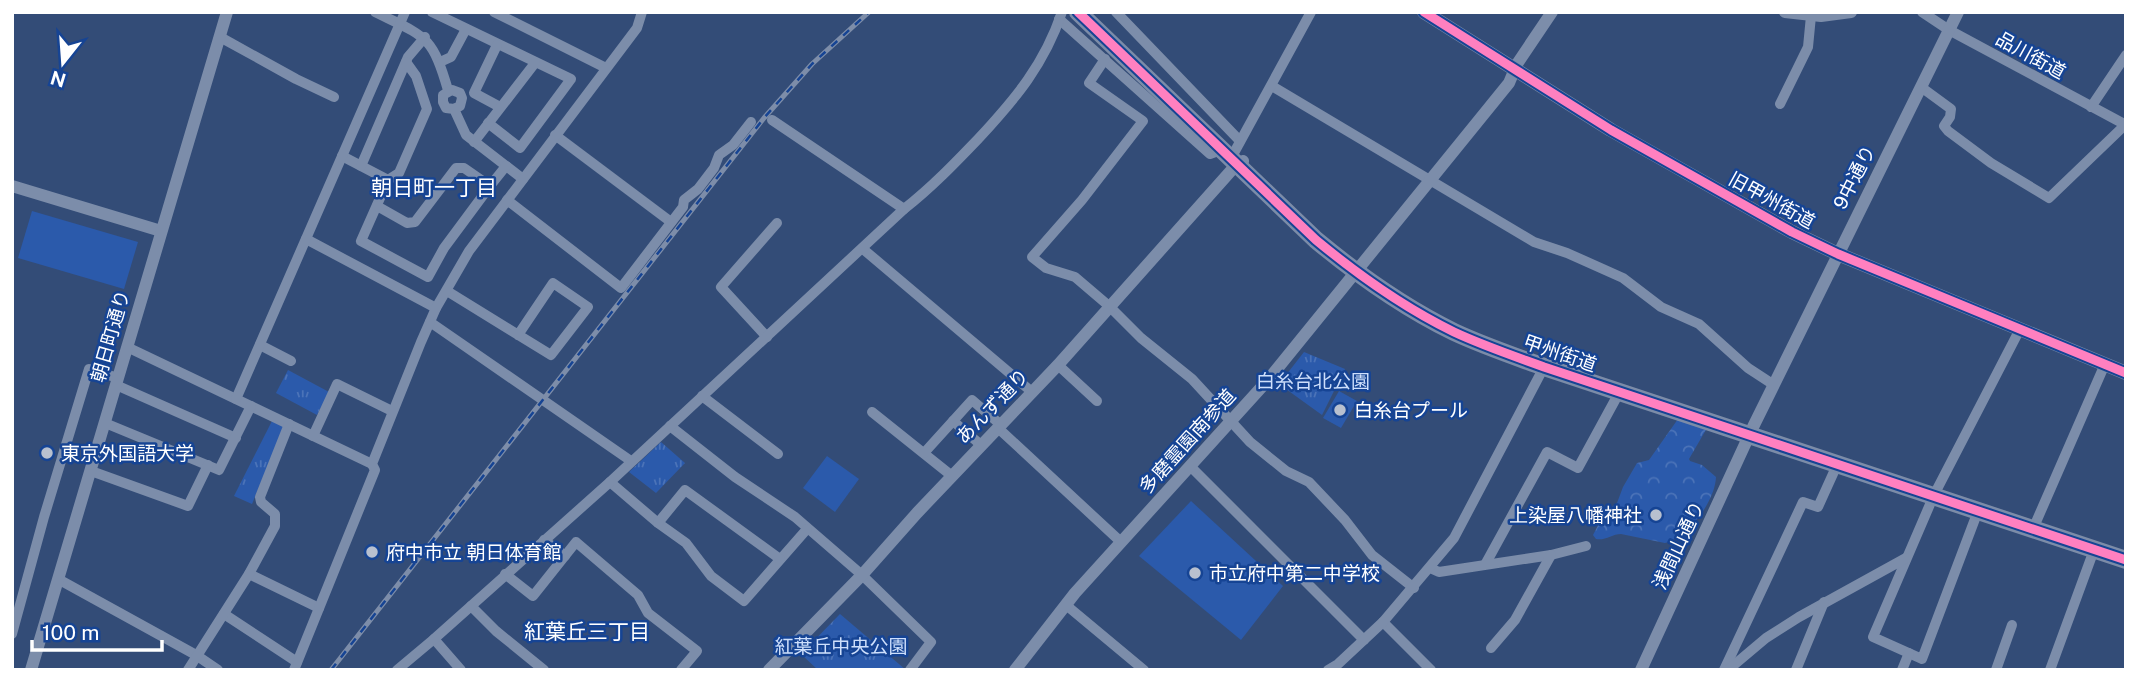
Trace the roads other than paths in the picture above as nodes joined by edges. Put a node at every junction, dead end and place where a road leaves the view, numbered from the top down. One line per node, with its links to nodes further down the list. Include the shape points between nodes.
1 (227, 12): 22 (street, 朝日町通り)
2 (375, 12): 19 (street)
3 (405, 12): 19 (street)
4 (432, 12): 20 (street)
5 (494, 12): 30 (street)
6 (642, 12): 30 (street, via 637,28)
7 (1078, 12): 44 (highway, 甲州街道)
8 (1088, 12): 44 (highway, 甲州街道)
9 (1116, 12): 44 (street)
10 (1311, 12): 32 (street)
11 (1424, 12): 31 (main road, 旧甲州街道)
12 (1552, 12): 31 (street, 多磨霊園南参道)
13 (1785, 12): 18 (street)
14 (1852, 12): 18 (street)
15 (1922, 12): 21 (street, 品川街道)
16 (1958, 12): 21 (street, 9中通り)
17 (1060, 16): 26 (street); 55 (street, via 1048,50 1017,96 936,183)
18 (1811, 16): 35 (street, via 1808,47)
19 (400, 24): 23 (street); 45 (street)
20 (466, 29): 24 (street); 28 (street, via 451,57)
21 (1949, 30): 33 (street, 9中通り); 37 (street, 品川街道)
22 (220, 37): 34 (street); 58 (street, 朝日町通り)
23 (425, 37): 27 (street); 28 (street)
24 (497, 45): 29 (street); 36 (street, via 474,93)
25 (2126, 55): 37 (street)
26 (1105, 59): 44 (street, via 1210,155); 64 (street, via 1088,83 1143,121 1032,257 1046,268 1075,277)
27 (406, 62): 46 (street); 49 (street, via 427,109 399,173)
28 (440, 62): 43 (street, via 448,90 443,102 454,109 460,126)
29 (535, 63): 36 (street); 40 (street, via 571,79 520,148)
30 (606, 68): 42 (street)
31 (1514, 71): 50 (street, 多磨霊園南参道); 61 (main road, 旧甲州街道, via 1611,130)
32 (1272, 86): 44 (street); 50 (street)
33 (1921, 87): 41 (street, via 1951,109 1944,126 1948,131 2049,198); 61 (street, 9中通り)
34 (334, 97)
35 (1780, 104)
36 (500, 107): 40 (street)
37 (2091, 107): 41 (street, 品川街道)
38 (772, 120): 55 (street)
39 (751, 122): 56 (street, via 719,155 715,168 684,200)
40 (488, 123): 43 (street)
41 (2126, 125)
42 (555, 135): 48 (street); 56 (street)
43 (474, 142): 47 (street)
44 (1235, 153): 62 (highway, 甲州街道); 64 (street, あんず通り)
45 (342, 156): 46 (street); 59 (street)
46 (361, 166): 49 (street)
47 (506, 166): 48 (street); 52 (street)
48 (523, 179): 53 (street)
49 (388, 180): 54 (street)
50 (1431, 180): 62 (street, 多磨霊園南参道); 78 (street, via 1534,242 1623,278 1661,307 1699,324)
51 (12, 186): 58 (street)
52 (490, 186): 54 (street, via 459,167 415,222 407,223); 54 (street, via 428,277 361,241)
53 (507, 201): 56 (street, via 621,288); 63 (street, via 469,251)
54 (377, 206)
55 (904, 209): 60 (street)
56 (671, 222)
57 (777, 223): 69 (street, via 721,288)
58 (161, 230): 71 (street, 朝日町通り)
59 (306, 239): 65 (street); 70 (street)
60 (863, 249): 69 (street); 80 (street)
61 (1838, 254): 67 (main road, 旧甲州街道); 78 (street, 9中通り)
62 (1358, 270): 75 (highway, 甲州街道, via 1452,331); 88 (street, 多磨霊園南参道); 93 (highway, 甲州街道, via 1457,325 1507,346)
63 (447, 291): 65 (street); 68 (street)
64 (1109, 306): 74 (street, あんず通り); 88 (street, via 1192,379)
65 (436, 308): 66 (street)
66 (430, 322): 85 (street); 99 (street)
67 (2020, 329): 73 (main road, 旧甲州街道); 107 (street)
68 (518, 335): 68 (street, via 551,355 588,307 553,283)
69 (767, 337): 81 (street)
70 (260, 345): 72 (street); 82 (street)
71 (127, 347): 77 (street, 朝日町通り); 82 (street)
72 (291, 361)
73 (2105, 364): 76 (main road, 旧甲州街道); 110 (street)
74 (1058, 365): 80 (street, あんず通り); 83 (street)
75 (1544, 367): 79 (highway, 甲州街道); 123 (street, via 1454,538)
76 (2126, 373)
77 (117, 382): 89 (street, 朝日町通り); 95 (street); 136 (street, via 89,369)
78 (1774, 386): 93 (street, 9中通り)
79 (1619, 391): 93 (highway, 甲州街道); 122 (street, via 1578,468 1547,452)
80 (1031, 392): 92 (street, あんず通り)
81 (702, 396): 91 (street); 98 (street)
82 (236, 399): 84 (street)
83 (1097, 401)
84 (251, 406): 90 (street); 95 (street)
85 (392, 411): 94 (street, via 337,384); 100 (street)
86 (872, 412): 97 (street)
87 (953, 421): 92 (street, via 972,400); 96 (street); 97 (street)
88 (1231, 421): 103 (street, 多磨霊園南参道); 128 (street, via 1286,471 1309,482 1372,555)
89 (105, 423): 101 (street); 104 (street, 朝日町通り)
90 (289, 424): 94 (street); 124 (street, via 260,497 275,514 275,526)
91 (670, 426): 99 (street); 111 (street)
92 (999, 426): 96 (street, あんず通り); 113 (street)
93 (1751, 431): 102 (highway, 甲州街道); 107 (highway, 甲州街道); 156 (street, 浅間山通り)
94 (313, 436): 100 (street)
95 (236, 438): 101 (street, via 219,470)
96 (981, 445): 105 (street, あんず通り)
97 (924, 453): 105 (street)
98 (778, 454)
99 (631, 461): 106 (street)
100 (372, 464): 132 (street, via 374,470)
101 (208, 465): 104 (street, via 188,506)
102 (1837, 465): 107 (highway, 甲州街道); 157 (street, via 1818,507 1803,502)
103 (1190, 466): 113 (street, 多磨霊園南参道); 138 (street)
104 (91, 471): 127 (street, 朝日町通り)
105 (952, 476): 126 (street, あんず通り)
106 (610, 482): 109 (street); 112 (street)
107 (1936, 492): 108 (highway, 甲州街道); 110 (highway, 甲州街道); 119 (street)
108 (1978, 511): 110 (highway, 甲州街道); 140 (street, via 1922,659)
109 (658, 523): 120 (street, via 685,490); 120 (street, via 686,543 711,576 744,601)
110 (2035, 524): 115 (highway, 甲州街道); 116 (highway, 甲州街道)
111 (807, 529): 120 (street); 126 (street)
112 (544, 540): 118 (street); 125 (street)
113 (1121, 542): 130 (street, 多磨霊園南参道)
114 (1586, 546): 117 (street)
115 (2094, 550): 121 (highway, 甲州街道); 161 (street)
116 (2126, 550)
117 (1551, 555): 122 (street); 139 (street, via 1515,621)
118 (565, 556): 125 (street, via 533,596); 149 (street, via 576,542 638,595 648,613 697,651)
119 (1906, 558): 129 (street); 140 (street, via 1873,637)
120 (780, 559)
121 (2126, 560)
122 (1486, 563): 123 (street, via 1439,572)
123 (1430, 568): 128 (street)
124 (249, 574): 132 (street); 133 (street)
125 (505, 574): 131 (street)
126 (862, 575): 150 (street, あんず通り); 151 (street, via 931,642)
127 (58, 579): 141 (street); 143 (street, 朝日町通り)
128 (1414, 588): 134 (street)
129 (1824, 602): 157 (street); 158 (street)
130 (1066, 605): 152 (street, 多磨霊園南参道); 153 (street)
131 (471, 606): 137 (street); 148 (street)
132 (319, 608): 142 (street)
133 (224, 614): 141 (street); 142 (street)
134 (1383, 622): 138 (street); 155 (street)
135 (2012, 625): 160 (street)
136 (12, 634)
137 (434, 639): 146 (street); 147 (street)
138 (1364, 640): 154 (street)
139 (1491, 648)
140 (1909, 653): 159 (street)
141 (196, 654): 144 (street); 145 (street)
142 (296, 666)
143 (31, 670)
144 (188, 670)
145 (218, 670)
146 (397, 670)
147 (461, 670)
148 (544, 670)
149 (681, 670)
150 (769, 670)
151 (909, 670)
152 (1014, 670)
153 (1144, 670)
154 (1328, 670)
155 (1431, 670)
156 (1641, 670)
157 (1726, 670)
158 (1796, 670)
159 (1902, 670)
160 (1996, 670)
161 (2050, 670)

